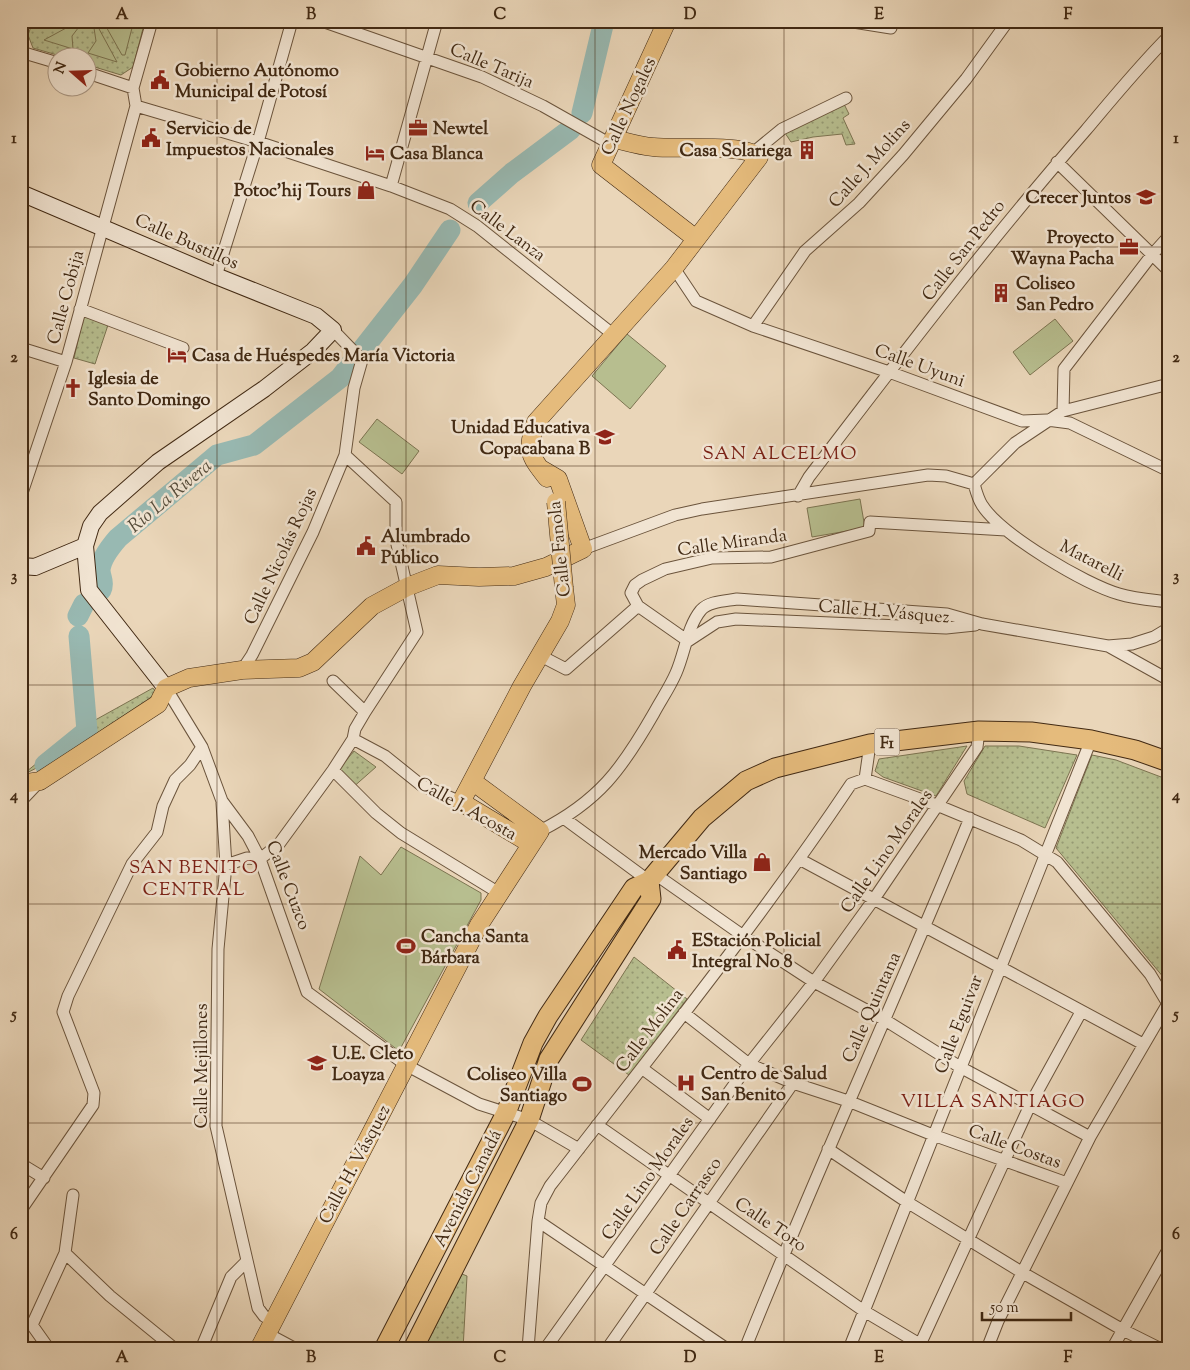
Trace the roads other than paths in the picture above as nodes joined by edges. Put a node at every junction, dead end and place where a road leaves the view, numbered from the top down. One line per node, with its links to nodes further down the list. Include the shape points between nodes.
1 (152, 21): 14 (street)
2 (292, 21): 18 (street)
3 (322, 21): 11 (street, Calle Tarija)
4 (437, 21): 11 (street)
5 (667, 21): 17 (main road, Calle Nogales)
6 (847, 21): 8 (street)
7 (1008, 21): 31 (street, Calle J. Molins, via 966,79 903,155 859,203 805,251)
8 (891, 28)
9 (1169, 36): 20 (street, Calle San Pedro)
10 (21, 52): 12 (street)
11 (427, 56): 17 (street, Calle Tarija, via 543,106 605,141); 21 (street)
12 (48, 60)
13 (98, 76): 14 (street)
14 (133, 88): 16 (street)
15 (846, 98): 19 (street, via 782,129)
16 (136, 106): 18 (street, Calle Lanza); 23 (street, Calle Cobija)
17 (615, 139): 19 (main road, via 652,147); 25 (main road, Calle Nogales, via 604,156 603,168)
18 (258, 142): 21 (street, Calle Lanza); 29 (street)
19 (754, 152): 25 (main road, Calle Fanola, via 759,157)
20 (1057, 162): 26 (street); 37 (street, Calle San Pedro)
21 (391, 186): 33 (street, Calle Lanza, via 464,217)
22 (21, 193): 23 (main road, Calle Bustillos)
23 (103, 226): 29 (main road, Calle Bustillos); 30 (street, Calle Cobija)
24 (1169, 236): 26 (street)
25 (694, 238): 27 (main road, Calle Fanola)
26 (1151, 256): 28 (street); 39 (street, via 1064,369)
27 (674, 268): 31 (street, Calle Uyuni, via 696,301); 33 (main road, Calle Fanola)
28 (1169, 271)
29 (216, 276): 32 (main road, Calle Bustillos, via 316,316)
30 (80, 309): 35 (street); 36 (street, Calle Cobija)
31 (753, 326): 37 (street, Calle Uyuni)
32 (333, 330): 41 (street, Calle Nicolás Rojas, via 362,360 354,388); 48 (main road, via 313,351 264,389 158,462 100,513 91,526)
33 (615, 336): 42 (main road, Calle Fanola, via 536,422 529,442 531,456)
34 (21, 348): 36 (street)
35 (183, 348)
36 (66, 362): 45 (street, Calle Cobija)
37 (890, 372): 40 (street, Calle Uyuni, via 1022,421); 46 (street, Calle San Pedro)
38 (1169, 384): 39 (street)
39 (1063, 411): 40 (street)
40 (1047, 420): 43 (street, Calle Uyuni, via 1070,422); 44 (street, via 1015,443)
41 (345, 455): 51 (street, via 396,502 396,540); 59 (street, Calle Nicolás Rojas, via 313,532)
42 (541, 469): 49 (main road, via 558,479); 58 (main road, Calle Fanola, bridge, via 551,482 556,502 566,605 560,622)
43 (1169, 470)
44 (974, 484): 46 (street, via 928,475); 47 (street, via 982,505)
45 (21, 496)
46 (798, 496): 49 (street, via 702,508 674,515)
47 (1006, 530): 52 (street, Matarelli, via 1095,585 1120,594); 53 (street, Calle Miranda, via 870,522 869,531 771,558 712,558 665,569 635,585 631,593)
48 (86, 546): 50 (main road, via 35,568); 62 (main road, Calle Cuzco, via 89,590)
49 (583, 549): 51 (main road, via 546,567 514,576 438,575)
50 (21, 566)
51 (407, 587): 59 (main road, via 372,606 313,662 299,668); 63 (street, via 417,632)
52 (1169, 602)
53 (638, 606): 56 (street); 58 (street, via 566,669)
54 (982, 624): 56 (street, Calle H. Vásquez, via 946,628 736,619 717,622); 56 (street, Calle H. Vásquez, via 947,614 737,599 703,608 693,621); 57 (street)
55 (1169, 628): 57 (street, via 1132,644)
56 (688, 641): 80 (street, Calle H. Vásquez, via 676,674 610,782)
57 (1108, 646): 61 (street)
58 (539, 654): 73 (main road, Calle Fanola)
59 (242, 670): 62 (main road, via 189,678)
60 (333, 680): 63 (street)
61 (1169, 680)
62 (166, 688): 68 (street, Calle Cuzco); 72 (main road, via 158,704)
63 (365, 712): 65 (street)
64 (979, 730): 66 (highway, Avenida Canadá / F1, via 1031,732); 67 (highway, Avenida Canadá / F1); 78 (street, Calle Lino Morales, via 977,747)
65 (353, 739): 70 (street); 77 (street, Calle J. Acosta, via 385,756 421,785)
66 (1091, 740): 69 (highway, Avenida Canadá / F1); 82 (street, Calle Eguivar)
67 (870, 744): 71 (street); 86 (highway, Avenida Canadá / F1, via 774,768 746,781 702,818)
68 (202, 747): 76 (street, Calle Cuzco); 117 (street, via 175,780 163,806 157,832 132,864 68,996 63,1012 94,1093 93,1105)
69 (1169, 762)
70 (333, 770): 83 (street, via 279,844); 87 (street, via 401,833)
71 (865, 779): 78 (street); 84 (street, Calle Molina, via 851,784)
72 (40, 781): 74 (main road); 75 (street)
73 (472, 781): 77 (main road, Calle Fanola); 81 (main road, Calle J. Acosta)
74 (21, 784)
75 (21, 801)
76 (222, 801): 83 (street, Calle Cuzco, via 248,836); 85 (street, Calle Mejillones)
77 (461, 802): 81 (main road, Calle J. Acosta)
78 (939, 806): 79 (street); 88 (street, Calle Lino Morales)
79 (970, 818): 82 (street, via 1021,840); 89 (street, Calle Quintana)
80 (565, 819): 81 (street, Calle H. Vásquez); 86 (street)
81 (536, 838): 87 (main road, Calle H. Vásquez)
82 (1046, 855): 91 (street, Calle Eguivar); 93 (street, via 1057,862 1150,974)
83 (260, 859): 85 (street, via 247,858); 100 (street, Calle Cuzco, via 307,992)
84 (800, 860): 88 (street); 90 (street, Calle Molina)
85 (226, 865): 128 (street, Calle Mejillones, via 218,949 216,1126)
86 (652, 877): 90 (street); 106 (highway, Avenida Canadá / F1, via 634,888 548,1016 533,1043); 108 (highway, Avenida Canadá, via 651,899 549,1059)
87 (499, 893): 100 (main road, Calle H. Vásquez)
88 (874, 899): 89 (street); 92 (street, Calle Lino Morales)
89 (926, 927): 91 (street); 96 (street, Calle Quintana)
90 (742, 935): 92 (street); 95 (street, Calle Molina)
91 (999, 967): 94 (street); 101 (street, Calle Eguivar)
92 (814, 982): 96 (street); 99 (street, Calle Lino Morales)
93 (1169, 1004): 97 (street); 98 (street)
94 (1081, 1012): 98 (street); 105 (street)
95 (684, 1013): 99 (street, Calle Costas); 102 (street, Calle Molina)
96 (885, 1020): 101 (street); 104 (street, Calle Quintana)
97 (1169, 1027)
98 (1143, 1044): 111 (street)
99 (749, 1064): 103 (street, Calle Costas); 107 (street, Calle Lino Morales)
100 (406, 1065): 106 (street, Calle Cuzco, via 479,1104); 135 (main road, Calle H. Vásquez)
101 (960, 1067): 105 (street); 110 (street, Calle Eguivar)
102 (643, 1069): 107 (street); 109 (street, Calle Molina)
103 (792, 1083): 104 (street, Calle Costas); 121 (street, Calle Carrasco)
104 (848, 1101): 110 (street, Calle Costas); 113 (street, Calle Quintana)
105 (1031, 1103): 111 (street); 114 (street)
106 (506, 1113): 108 (street); 141 (highway, Avenida Canadá / F1)
107 (710, 1119): 116 (street, Calle Lino Morales)
108 (529, 1120): 112 (street); 142 (highway, Avenida Canadá)
109 (597, 1125): 112 (street, Calle Molina); 116 (street, Calle Toro)
110 (933, 1135): 114 (street, Calle Costas); 120 (street, Calle Eguivar)
111 (1090, 1137): 118 (street)
112 (579, 1149): 123 (street, Calle Molina, via 550,1186 541,1203)
113 (828, 1149): 120 (street); 127 (street, Calle Quintana)
114 (1004, 1161): 118 (street, Calle Costas); 124 (street)
115 (21, 1164): 117 (street)
116 (669, 1176): 121 (street, Calle Toro); 129 (street, Calle Lino Morales)
117 (44, 1178): 122 (street)
118 (1067, 1183): 130 (street)
119 (73, 1195): 126 (street)
120 (907, 1202): 124 (street); 132 (street, Calle Eguivar)
121 (708, 1203): 127 (street, Calle Toro); 131 (street, Calle Carrasco)
122 (21, 1210)
123 (538, 1221): 129 (street); 143 (street, Calle Molina)
124 (968, 1238): 130 (street); 136 (street)
125 (1169, 1248): 134 (street)
126 (65, 1253): 133 (street); 138 (street, via 110,1296)
127 (784, 1253): 132 (street, Calle Toro); 147 (street, Calle Quintana)
128 (246, 1262): 135 (street, Calle Mejillones, via 258,1308 264,1316); 139 (street, via 231,1276)
129 (607, 1266): 131 (street); 144 (street, Calle Lino Morales)
130 (1023, 1273): 134 (street); 149 (street)
131 (647, 1294): 145 (street, Calle Carrasco); 146 (street)
132 (864, 1311): 136 (street, Calle Toro); 148 (street, Calle Eguivar)
133 (27, 1323): 137 (street)
134 (1123, 1330): 150 (street); 151 (street)
135 (265, 1334): 140 (street, Calle Mejillones)
136 (922, 1347)
137 (50, 1349)
138 (175, 1349)
139 (201, 1349)
140 (296, 1349)
141 (384, 1349)
142 (413, 1349)
143 (528, 1349)
144 (546, 1349)
145 (607, 1349)
146 (728, 1349)
147 (745, 1349)
148 (849, 1349)
149 (987, 1349)
150 (1112, 1349)
151 (1161, 1349)

